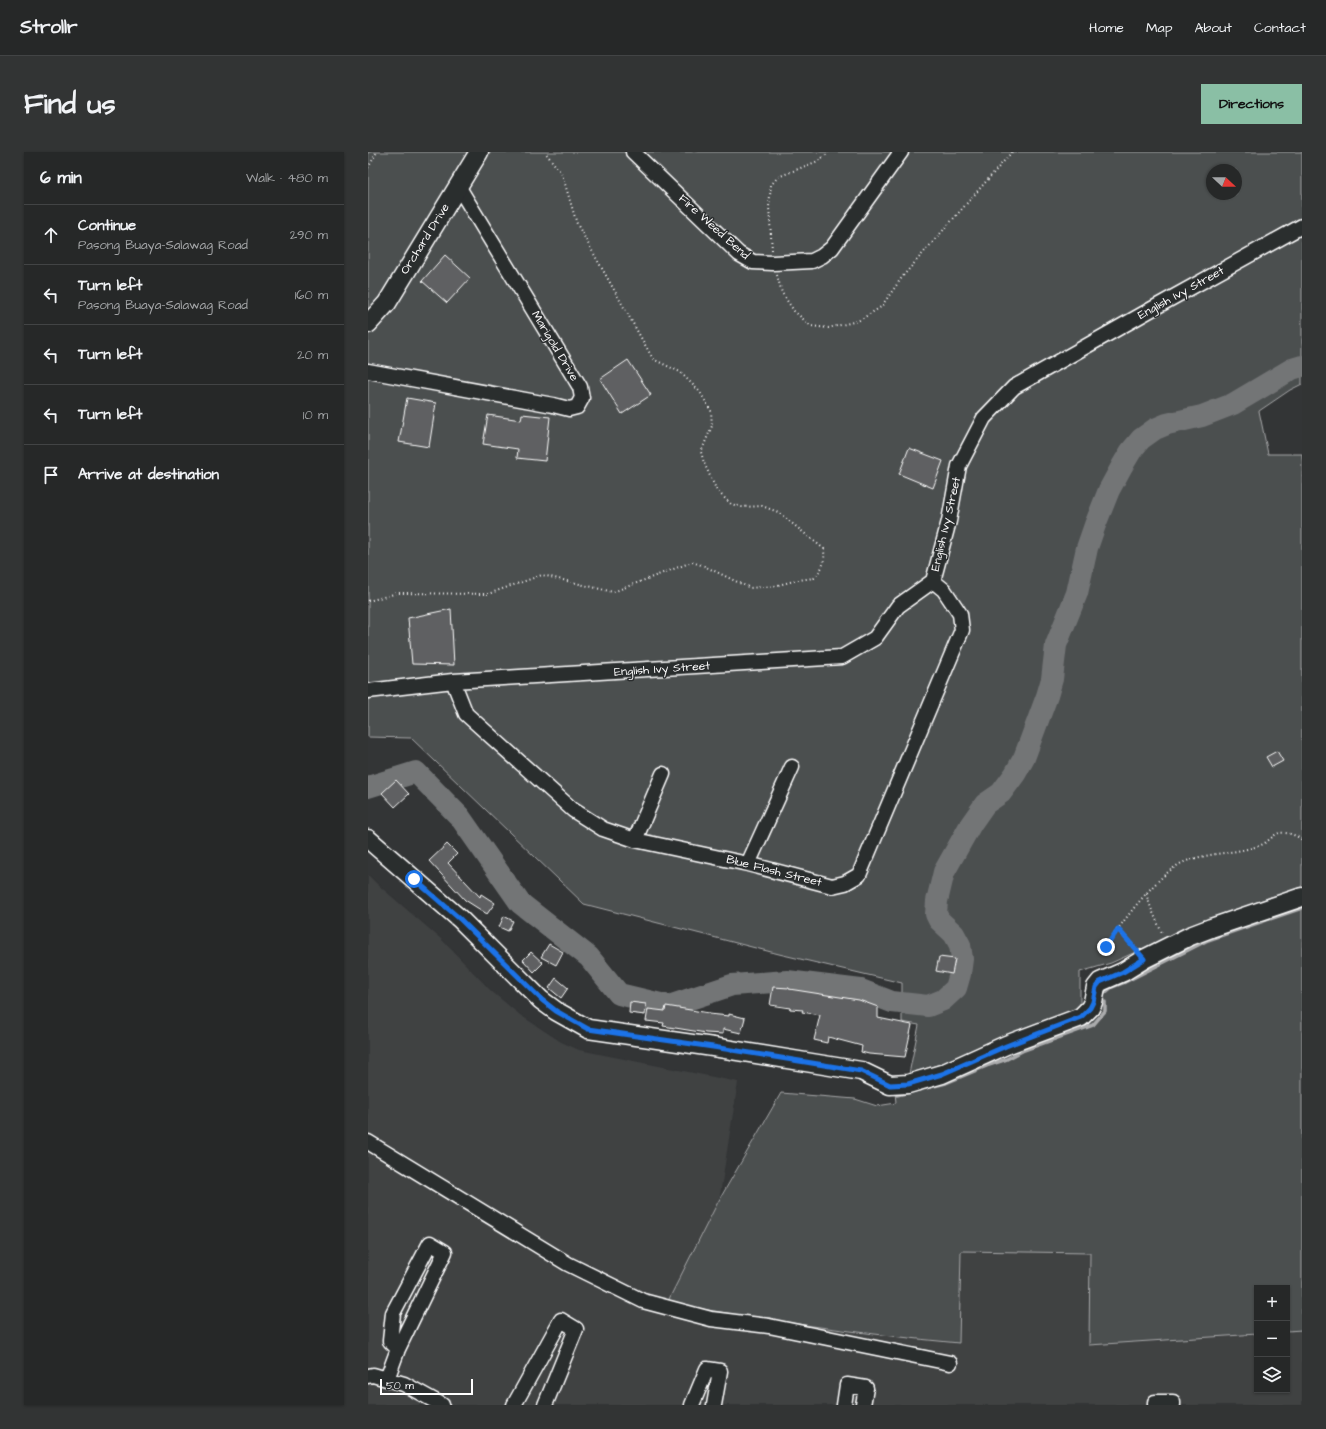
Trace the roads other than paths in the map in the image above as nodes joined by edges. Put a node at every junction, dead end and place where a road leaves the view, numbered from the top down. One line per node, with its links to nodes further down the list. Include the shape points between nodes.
1 (479, 152): 4 (street, Orchard Drive)
2 (633, 152): 3 (street, Fire Weed Bend, via 739,254 753,262 773,263 812,261 832,248)
3 (901, 152)
4 (458, 186): 6 (street, Orchard Drive, via 386,303); 7 (street, Marigold Drive, via 580,387 582,398 577,407 569,409)
5 (1302, 226): 8 (street, English Ivy Street, via 1014,387 984,418 959,466 950,521)
6 (368, 324)
7 (368, 371)
8 (933, 581): 9 (street, English Ivy Street, via 898,606 875,638 842,658); 15 (street, Blue Flash Street, via 944,590 960,614 962,630 859,875 845,883 832,886)
9 (453, 681): 10 (street, English Ivy Street); 14 (street, Blue Flash Street, via 466,714 573,810 603,830)
10 (368, 691)
11 (792, 767): 15 (street)
12 (663, 774): 14 (street)
13 (368, 840): 16 (street, via 460,919 542,1000 588,1029 861,1071 890,1085 908,1084 942,1074 1081,1017 1090,1008 1100,982 1210,928)
14 (635, 840): 15 (street, Blue Flash Street)
15 (748, 864)
16 (1302, 897)
17 (368, 1142): 19 (street, via 568,1264 644,1301 711,1320 768,1326)
18 (398, 1349): 18 (street, via 445,1252 430,1243 393,1313 390,1341); 21 (street)
19 (950, 1363)
20 (368, 1376): 21 (street)
21 (387, 1379): 22 (street, via 404,1384)
22 (422, 1400): 23 (street)
23 (442, 1405)
24 (514, 1405): 25 (street, via 561,1320 576,1329)
25 (545, 1405)
26 (692, 1405): 27 (street, via 707,1369 720,1371)
27 (714, 1405)
28 (844, 1405): 29 (street, via 847,1385 866,1388)
29 (863, 1405)
30 (1155, 1405): 31 (street, via 1155,1402 1173,1402)
31 (1173, 1405)

